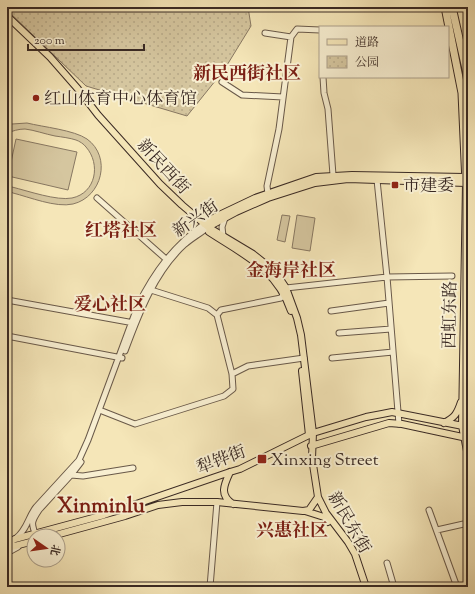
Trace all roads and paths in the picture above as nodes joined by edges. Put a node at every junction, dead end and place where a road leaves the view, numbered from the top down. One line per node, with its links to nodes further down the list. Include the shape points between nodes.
1 (445, 7): 5 (highway, 西虹东路)
2 (452, 7): 11 (highway)
3 (7, 16): 20 (main road, 新民西街, via 50,57 160,184)
4 (7, 20): 20 (main road, 新民西街, via 69,84 96,118 159,187 183,212)
5 (448, 26)
6 (319, 30): 8 (street, via 297,29)
7 (265, 33): 8 (street)
8 (291, 37): 13 (street)
9 (449, 37): 16 (highway, 西虹东路, via 462,93)
10 (324, 78): 14 (street)
11 (468, 78)
12 (222, 82): 13 (street, via 242,94)
13 (283, 97): 17 (street, via 267,186)
14 (333, 175): 16 (main road, 新兴街); 17 (main road, 新兴街, via 316,177)
15 (377, 180): 16 (main road, 新兴街); 19 (main road, 新兴街, via 333,180 315,183 268,198); 24 (street)
16 (467, 180): 40 (main road, 西虹东路)
17 (268, 194): 20 (main road, 新兴街, via 215,217)
18 (97, 198): 22 (street)
19 (225, 218): 20 (main road, 新兴街); 21 (street)
20 (204, 227): 21 (main road, 新民西街); 22 (street, 新兴街, via 183,240); 26 (main road, 新民西街, via 252,259)
21 (223, 236): 26 (main road, 新民西街, via 245,248 268,266 280,279)
22 (167, 260): 25 (street, 新兴街); 31 (street, 新兴街, via 146,289 138,305)
23 (452, 276): 24 (street)
24 (387, 277): 26 (street); 28 (street)
25 (151, 290): 30 (street, via 208,308); 31 (street, 新兴街)
26 (285, 291): 30 (street, via 281,298 222,310); 37 (main road, 新民西街, via 297,318)
27 (8, 300): 31 (street)
28 (389, 303): 29 (street); 32 (street)
29 (330, 311)
30 (217, 315): 39 (street)
31 (134, 323): 36 (street, 新兴街)
32 (391, 329): 33 (street); 35 (street)
33 (339, 332)
34 (7, 336): 36 (street)
35 (393, 352): 38 (street); 42 (street)
36 (121, 358): 41 (street, 新兴街); 64 (street, 新兴街, via 79,460 36,507 22,533)
37 (302, 358): 39 (street, via 248,366); 46 (main road, 新民西街)
38 (332, 358)
39 (232, 374): 41 (street, via 233,389 224,396 142,422 135,424)
40 (462, 397): 43 (main road, via 453,418); 45 (main road, 西虹东路)
41 (102, 412): 52 (street, 新兴街, via 82,461)
42 (398, 413): 43 (main road, 犁铧街); 44 (street); 46 (main road, 犁铧街, via 366,417)
43 (444, 423): 45 (main road, 犁铧街)
44 (399, 424): 47 (main road); 48 (main road, via 381,424)
45 (465, 426): 47 (main road, 西虹东路)
46 (311, 434): 48 (main road, 新民西街); 51 (main road, 犁铧街)
47 (466, 438): 49 (main road, 西虹东路)
48 (311, 446): 53 (main road, 新民东街)
49 (468, 456)
50 (133, 468): 52 (street, via 83,476)
51 (230, 472): 55 (main road, via 224,491 225,497); 60 (main road, 犁铧街, via 104,515)
52 (71, 475): 59 (street, 新兴街, via 34,516)
53 (318, 497): 57 (main road, via 309,510); 73 (main road, 新民东街, via 326,513 355,554)
54 (217, 502): 55 (main road, 犁铧街); 62 (main road, 犁铧街, via 158,505); 72 (street)
55 (233, 504): 57 (main road, 犁铧街)
56 (429, 510): 61 (street)
57 (303, 511): 73 (main road, 新民东街, via 324,517 351,555)
58 (468, 523): 61 (street)
59 (32, 528)
60 (57, 528)
61 (436, 530): 75 (street)
62 (66, 532)
63 (26, 536): 64 (main road, 犁铧街)
64 (15, 539): 65 (main road, 犁铧街)
65 (7, 542)
66 (26, 543): 67 (main road)
67 (23, 544): 68 (main road); 69 (street)
68 (7, 548)
69 (7, 553)
70 (387, 563): 74 (street)
71 (468, 585): 76 (street)
72 (210, 587)
73 (365, 587)
74 (394, 587)
75 (457, 587)
76 (462, 587)

